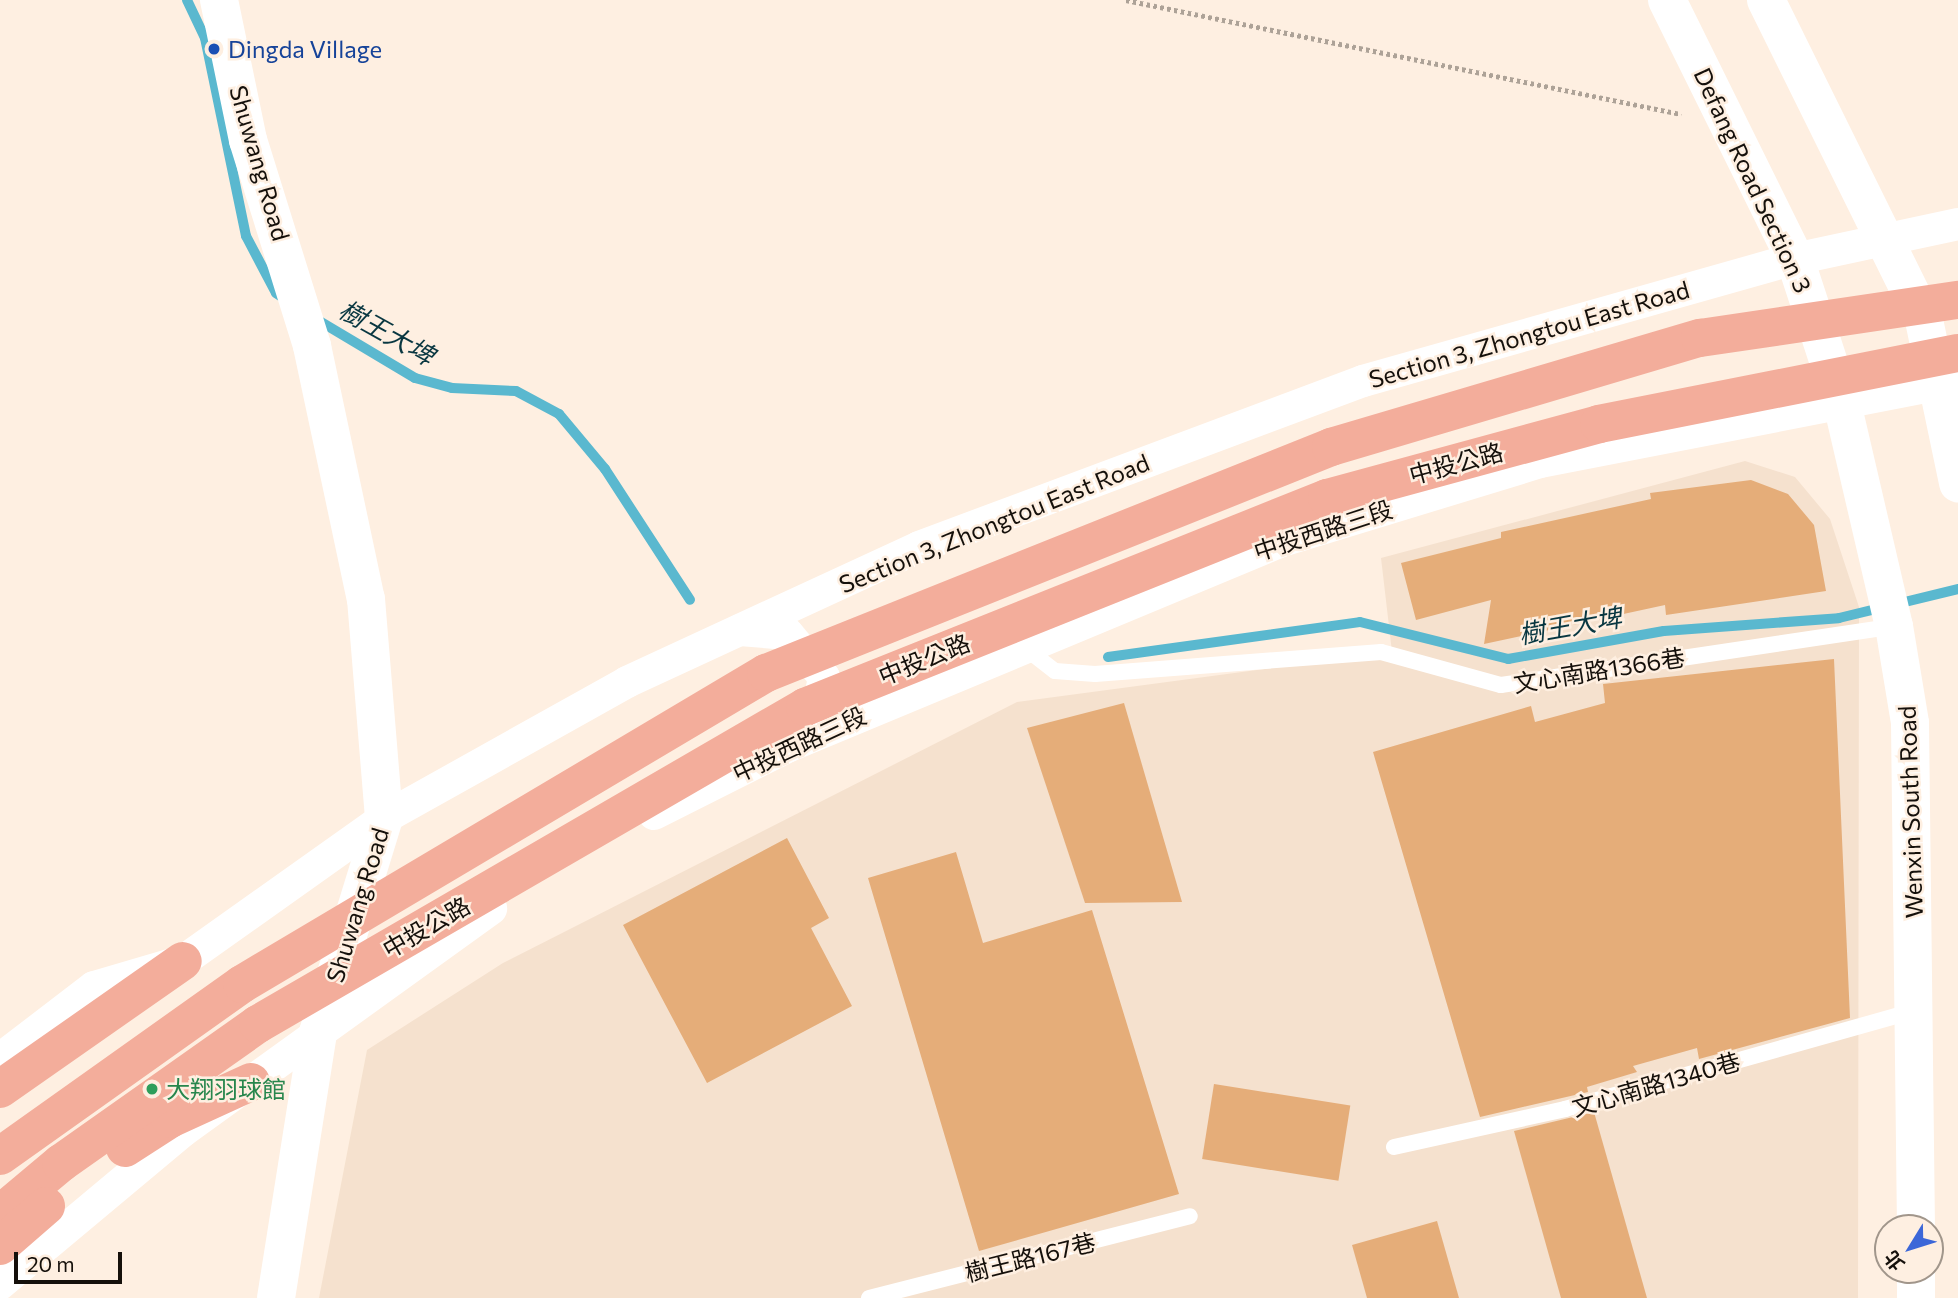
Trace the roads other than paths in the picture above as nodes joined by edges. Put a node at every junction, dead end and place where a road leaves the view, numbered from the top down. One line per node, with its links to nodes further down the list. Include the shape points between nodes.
1 (219, 0): 15 (street, Shuwang Road, via 248,140 312,346 366,599)
2 (1667, 0): 6 (street, Defang Road Section 3)
3 (1766, 0): 5 (street)
4 (1958, 224): 5 (street, Section 3, Zhongtou East Road)
5 (1885, 237): 6 (street, Section 3, Zhongtou East Road); 8 (street)
6 (1795, 258): 9 (street, Defang Road Section 3); 12 (street, Section 3, Zhongtou East Road, via 1363,381 919,547)
7 (1958, 299): 23 (main road, 中投公路, via 1700,338 1331,447 766,673 242,984)
8 (1952, 372): 9 (street, 中投西路三段); 10 (street); 24 (main road, 中投公路, via 1599,424 1327,498 805,707 258,1024 61,1163)
9 (1842, 403): 11 (street, Wenxin South Road); 13 (street, 中投西路三段, via 1540,462 1282,541)
10 (1958, 483)
11 (1894, 626): 13 (lane, 文心南路1366巷, via 1501,685 1381,652 1095,674 1055,671); 17 (street, Wenxin South Road, via 1910,723)
12 (737, 630): 14 (street, via 788,634 824,677 818,717); 15 (street, Section 3, Zhongtou East Road, via 627,682)
13 (1022, 645): 14 (street, 中投西路三段)
14 (787, 747): 18 (street, 中投西路三段, via 615,834 514,895)
15 (384, 818): 16 (street, Section 3, Zhongtou East Road); 18 (street, Shuwang Road)
16 (183, 961): 19 (street, Section 3, Zhongtou East Road, via 94,988); 21 (main road)
17 (1915, 1010): 22 (lane, 文心南路1340巷, via 1565,1110); 25 (street, Wenxin South Road)
18 (318, 1033): 20 (street, 中投西路三段); 29 (street, Shuwang Road)
19 (0, 1059)
20 (251, 1082): 27 (main road, via 170,1119 76,1179); 28 (street, 中投西路三段)
21 (0, 1089)
22 (1394, 1147)
23 (0, 1156)
24 (0, 1214)
25 (1916, 1214)
26 (1191, 1216): 30 (lane, 樹王路167巷)
27 (0, 1246)
28 (0, 1284)
29 (276, 1298)
30 (869, 1298)

